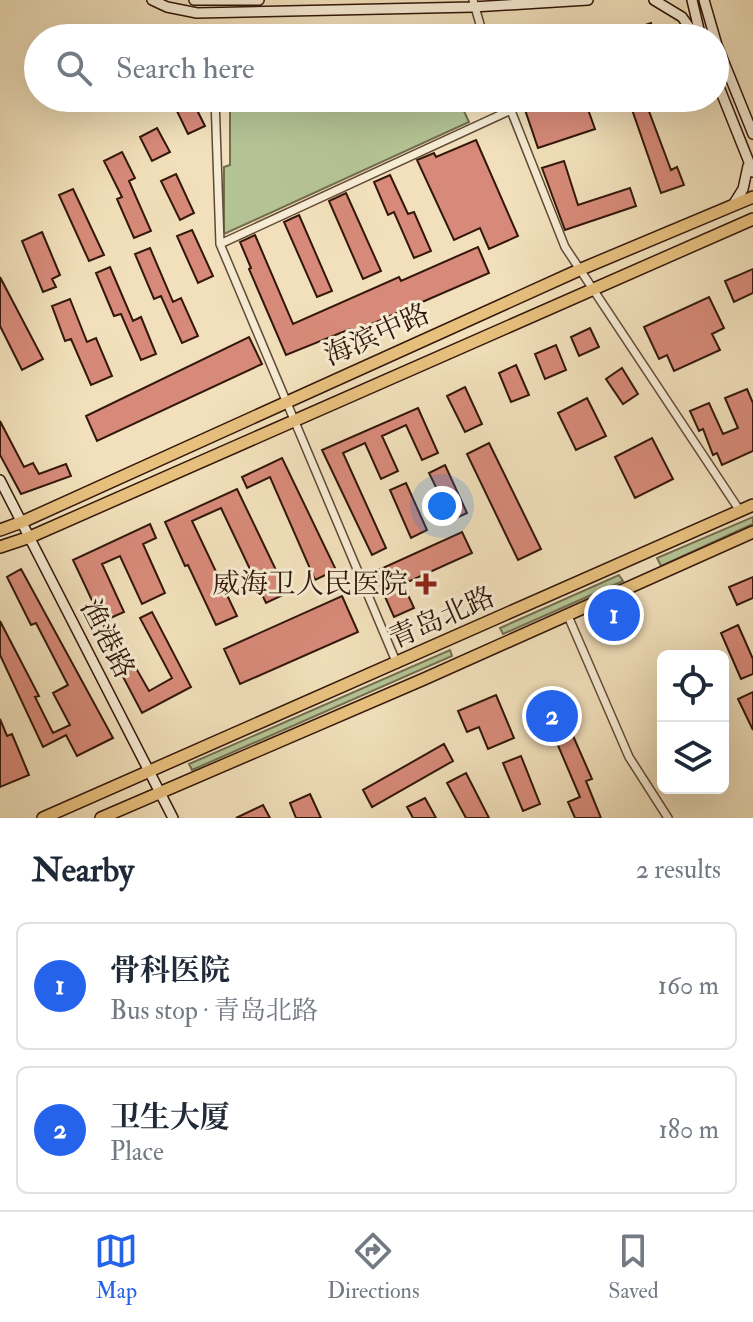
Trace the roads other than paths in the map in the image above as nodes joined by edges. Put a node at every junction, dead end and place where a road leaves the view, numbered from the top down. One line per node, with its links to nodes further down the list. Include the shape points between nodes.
1 (152, 0): 8 (main road, via 197,13)
2 (194, 0): 3 (main road)
3 (259, 0)
4 (588, 0): 8 (main road)
5 (654, 0): 10 (main road)
6 (692, 0): 11 (main road)
7 (704, 0): 12 (main road)
8 (473, 4): 9 (street)
9 (479, 24)
10 (688, 24)
11 (696, 24)
12 (711, 24)
13 (729, 75): 18 (main road)
14 (215, 112): 24 (street)
15 (507, 112): 24 (street)
16 (512, 112): 25 (street)
17 (729, 112): 19 (main road)
18 (753, 134)
19 (748, 159): 20 (main road); 22 (main road, via 748,175)
20 (753, 172)
21 (753, 197): 22 (main road, 海滨中路)
22 (733, 205): 25 (main road, 海滨中路)
23 (753, 219): 26 (main road, 海滨中路)
24 (220, 244): 27 (street)
25 (579, 270): 26 (street); 27 (main road, 海滨中路)
26 (591, 288): 28 (main road, 海滨中路); 31 (street)
27 (285, 403): 28 (street); 32 (main road, 海滨中路)
28 (292, 420): 35 (main road, 海滨中路); 38 (street)
29 (0, 480): 32 (main road, 渔港路)
30 (753, 505): 31 (main road, 青岛北路)
31 (740, 511): 38 (main road, 青岛北路)
32 (22, 522): 33 (main road, 海滨中路); 35 (main road, 渔港路)
33 (0, 530)
34 (753, 532): 37 (main road, 青岛北路)
35 (30, 537): 36 (main road, 海滨中路); 39 (main road, 渔港路)
36 (0, 547)
37 (568, 616): 40 (main road, 青岛北路); 44 (street, via 629,757)
38 (397, 664): 39 (main road, 青岛北路)
39 (150, 771): 40 (main road, 渔港路); 41 (main road, 青岛北路)
40 (158, 792): 42 (main road, 青岛北路); 43 (main road, 渔港路)
41 (43, 818)
42 (101, 818)
43 (173, 818)
44 (668, 818)

